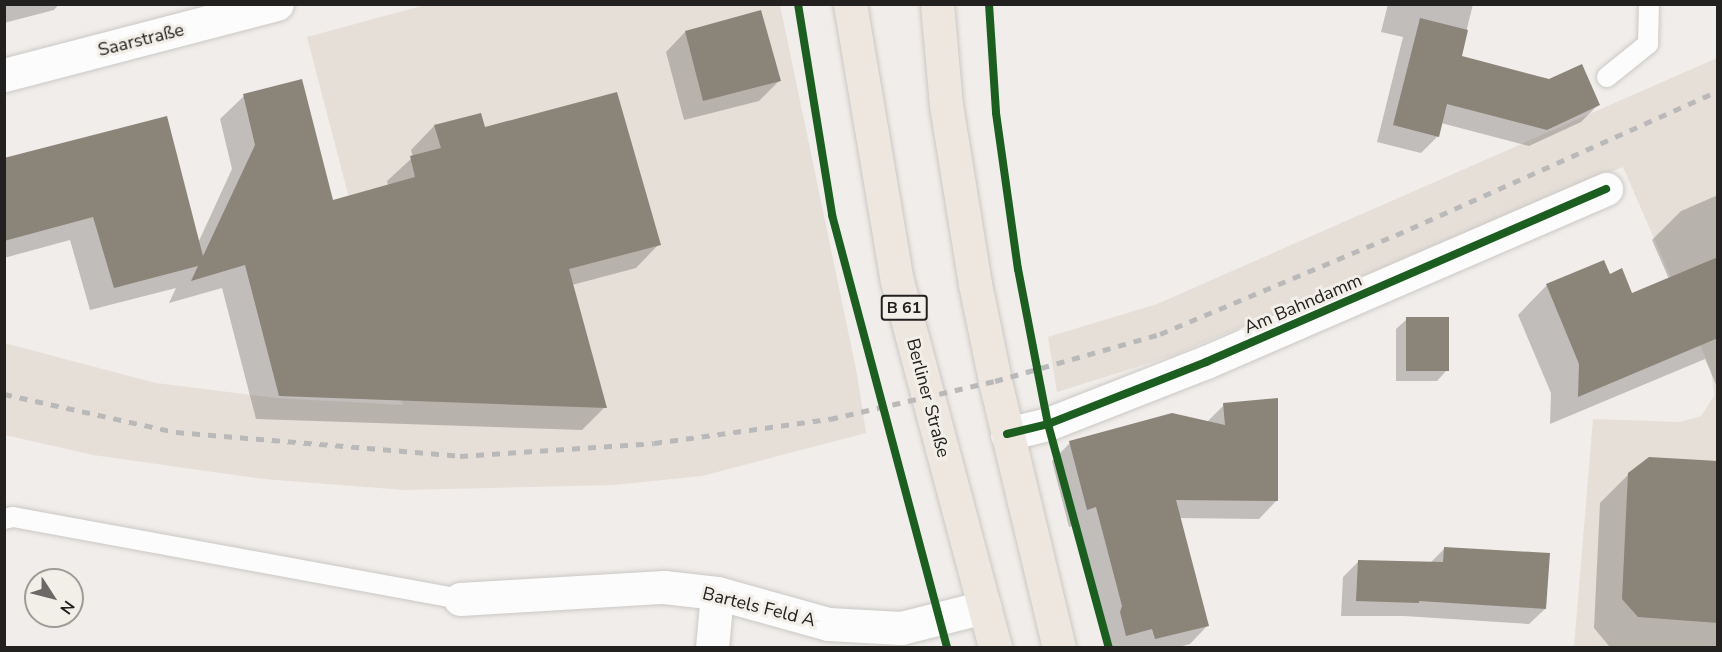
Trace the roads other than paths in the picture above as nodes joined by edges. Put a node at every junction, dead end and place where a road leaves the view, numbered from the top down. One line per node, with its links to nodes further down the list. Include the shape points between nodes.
1 (277, 4): 5 (street, Saarstraße)
2 (850, 4): 12 (main road, Berliner Straße / B 61, via 897,281)
3 (937, 4): 8 (main road, via 946,105 975,284)
4 (1649, 4): 6 (lane, via 1648,44)
5 (4, 75)
6 (1607, 76)
7 (1606, 189): 8 (street, Am Bahndamm, via 1206,362 1048,424)
8 (1007, 434): 15 (main road)
9 (4, 519): 11 (lane, via 13,517)
10 (717, 593): 11 (street, Bartels Feld A, via 664,587); 12 (street, Bartels Feld A, via 828,624 901,628); 13 (street)
11 (460, 599)
12 (984, 607): 14 (main road, Berliner Straße / B 61)
13 (712, 648)
14 (995, 648)
15 (1059, 648)

